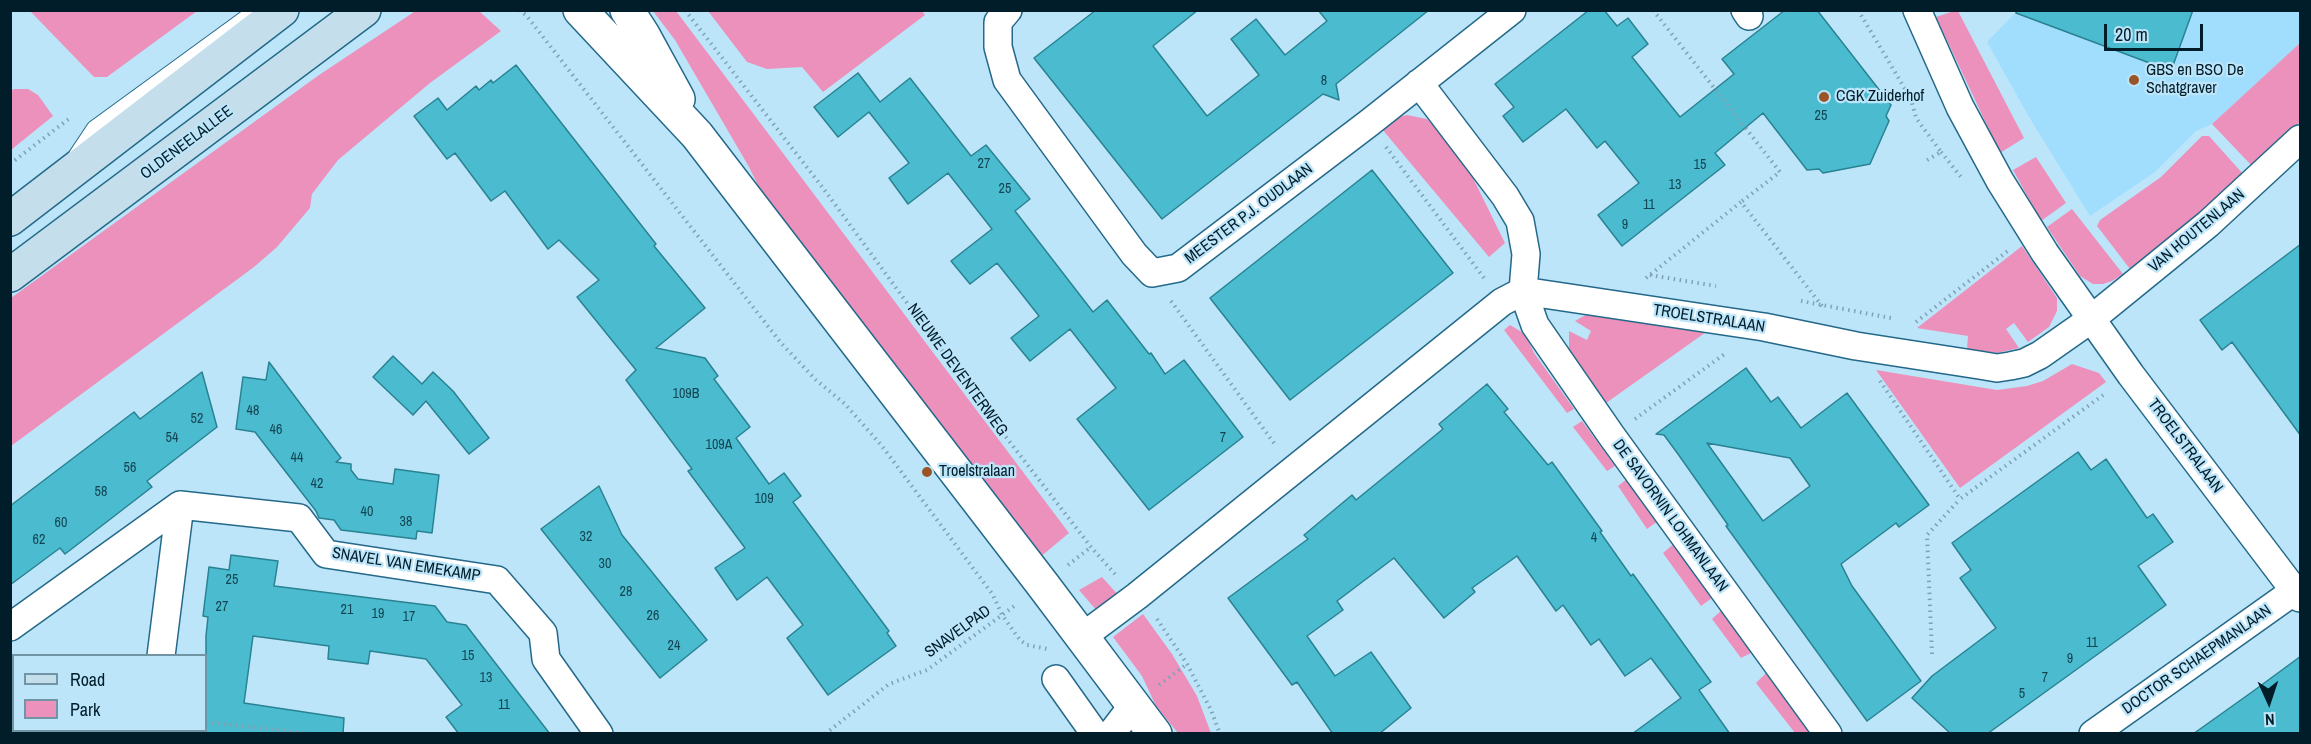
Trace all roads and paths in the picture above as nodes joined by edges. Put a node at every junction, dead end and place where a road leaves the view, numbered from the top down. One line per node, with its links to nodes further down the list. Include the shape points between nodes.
1 (255, 10): 18 (lane, via 94,128)
2 (282, 10): 18 (main road)
3 (364, 10): 23 (main road, OLDENEELALLEE)
4 (519, 10): 40 (path, via 781,344 845,404 882,446 993,595)
5 (580, 10): 15 (street)
6 (627, 10): 15 (street)
7 (685, 10): 39 (path, NIEUWE DEVENTERWEG, via 823,188 985,409 1110,569)
8 (1008, 10): 22 (street, via 999,22 998,47 1007,80)
9 (1512, 10): 13 (street, MEESTER P.J. OUDLAAN)
10 (1653, 10): 19 (path, via 1780,172)
11 (1858, 10): 17 (path, via 1911,99 1916,118 1941,152)
12 (1917, 10): 21 (street, via 1960,107)
13 (1419, 83): 14 (street, MEESTER P.J. OUDLAAN); 24 (street, via 1520,221 1526,254)
14 (1369, 123): 22 (street, MEESTER P.J. OUDLAAN, via 1178,268); 24 (path)
15 (697, 135): 37 (street)
16 (2301, 139): 28 (street, VAN HOUTENLAAN, via 2208,224)
17 (1924, 162)
18 (58, 183): 20 (main road)
19 (1741, 202): 25 (path); 26 (path)
20 (10, 219)
21 (2033, 233): 28 (street); 29 (path, via 1917,323)
22 (1152, 273): 34 (path)
23 (10, 275)
24 (1512, 297): 25 (street, TROELSTRALAAN); 33 (street, DE SAVORNIN LOHMANLAAN); 34 (street)
25 (1616, 304): 30 (street, TROELSTRALAAN)
26 (1820, 304): 27 (path); 31 (path)
27 (1896, 319)
28 (2090, 320): 31 (street, TROELSTRALAAN, via 2040,355 2024,363 1997,368); 32 (street, TROELSTRALAAN)
29 (1907, 321)
30 (1764, 327): 31 (street, TROELSTRALAAN); 33 (path)
31 (1856, 346): 35 (path)
32 (2131, 375): 35 (path); 38 (street, TROELSTRALAAN)
33 (1611, 435): 55 (street, DE SAVORNIN LOHMANLAAN)
34 (1294, 471): 39 (street)
35 (1960, 499): 44 (path, via 1927,535)
36 (180, 505): 41 (street); 43 (street); 49 (street, SNAVEL VAN EMEKAMP, via 299,518 326,555 497,580 543,633 546,659)
37 (1044, 585): 40 (path, SNAVELPAD); 42 (street)
38 (2299, 592): 56 (street, DOCTOR SCHAEPMANLAAN)
39 (1137, 597): 42 (street); 54 (path, NIEUWE DEVENTERWEG, via 1188,664)
40 (1002, 615): 50 (path, SNAVELPAD, via 927,670 889,684)
41 (10, 627)
42 (1082, 638): 46 (street)
43 (161, 654)
44 (1932, 654)
45 (1056, 679): 51 (street)
46 (1134, 704): 52 (street); 53 (street)
47 (207, 722): 48 (path)
48 (313, 734)
49 (599, 734)
50 (825, 734)
51 (1095, 734)
52 (1111, 734)
53 (1155, 734)
54 (1220, 734)
55 (1828, 734)
56 (2093, 734)

